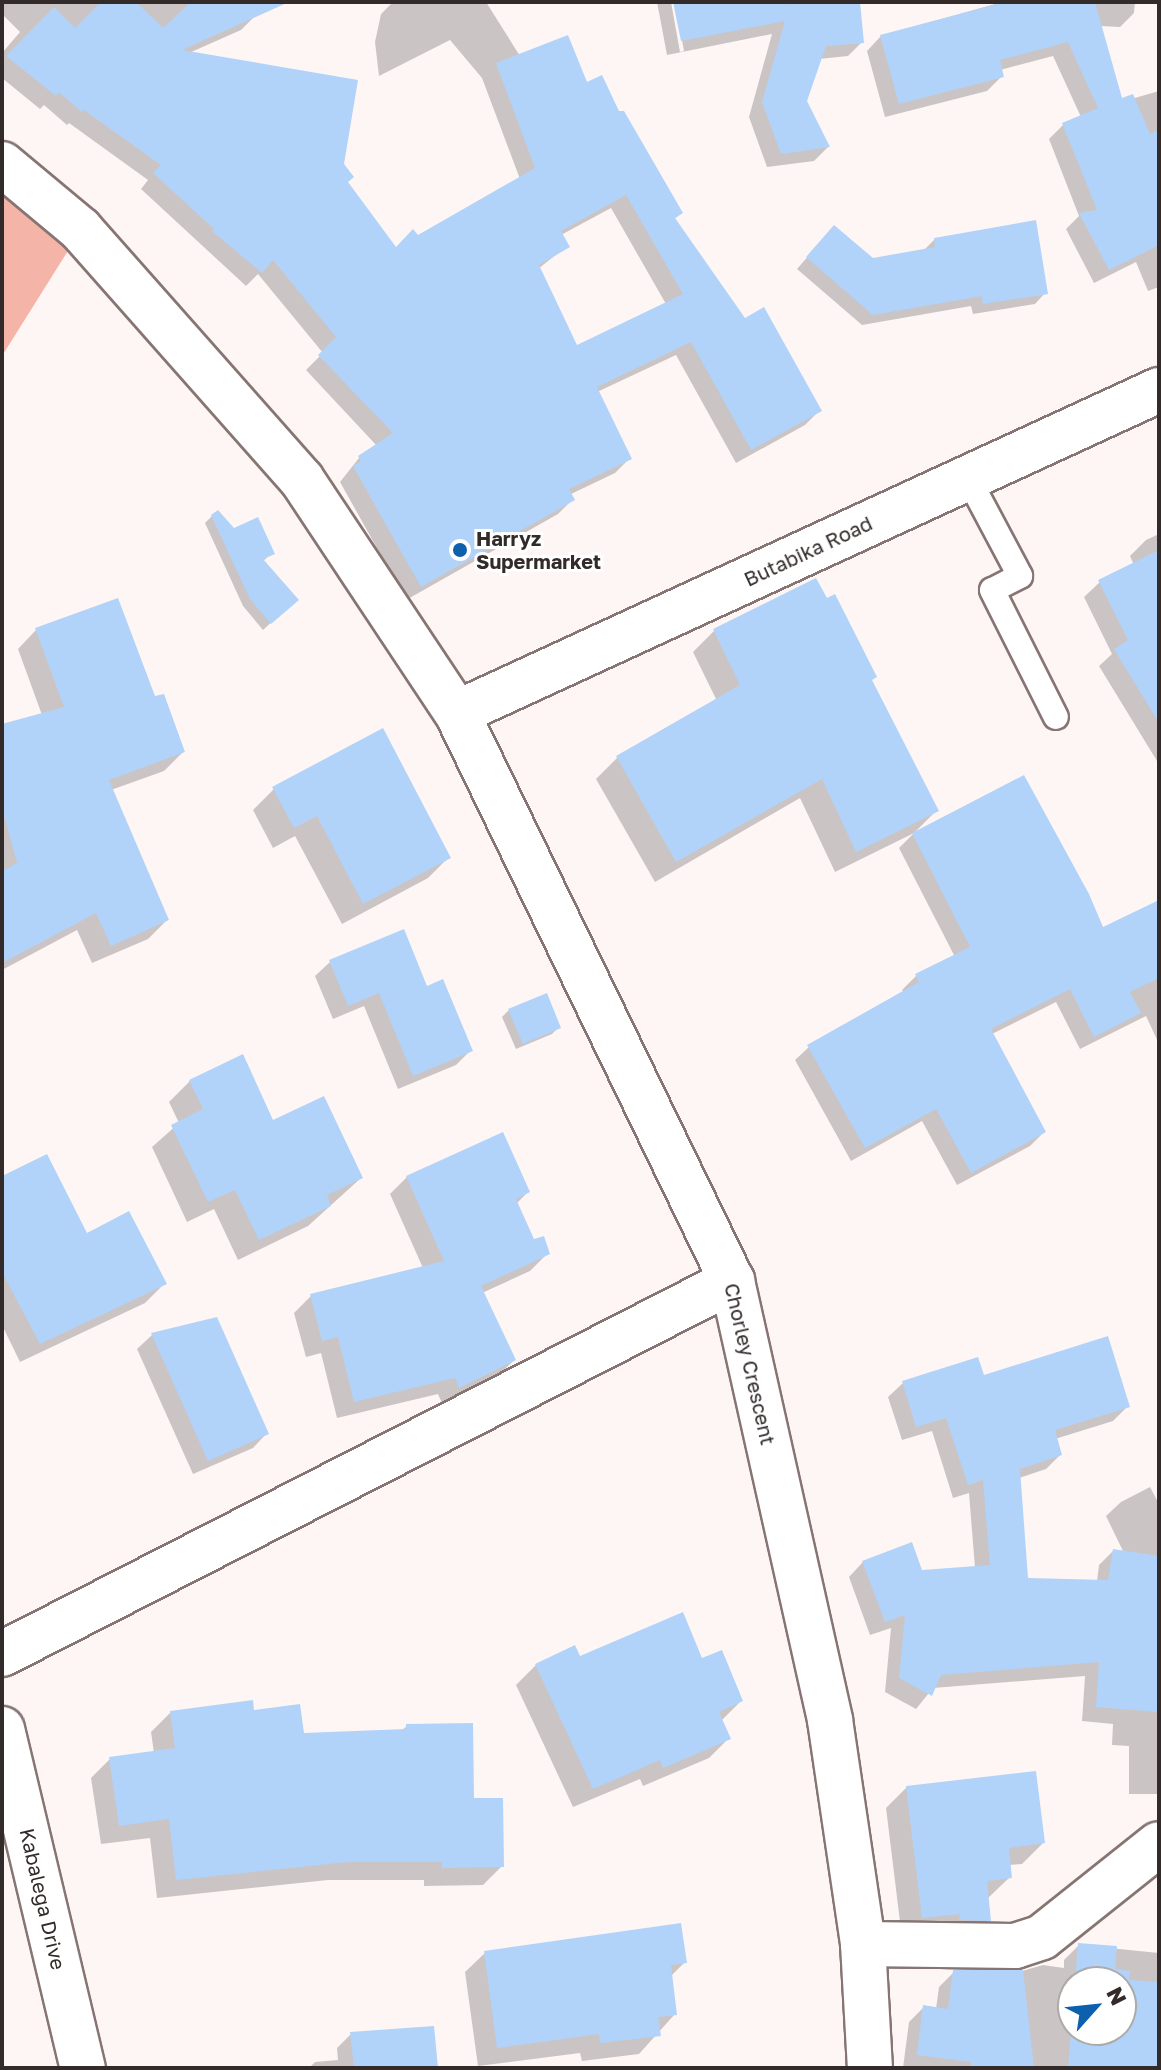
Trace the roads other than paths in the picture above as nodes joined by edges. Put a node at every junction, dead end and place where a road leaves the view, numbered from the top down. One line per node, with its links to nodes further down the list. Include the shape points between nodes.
1 (2, 164): 4 (main road, Chorley Crescent, via 80,229 302,480)
2 (1159, 390): 3 (main road, Butabika Road)
3 (968, 478): 4 (main road, Butabika Road); 5 (lane, via 1020,576 992,590)
4 (457, 713): 6 (main road, Chorley Crescent)
5 (1056, 717)
6 (732, 1281): 7 (main road); 10 (main road, Chorley Crescent, via 830,1720)
7 (2, 1654)
8 (2, 1729): 11 (main road, Kabalega Drive)
9 (1159, 1844): 10 (main road, via 1042,1937 1015,1946)
10 (863, 1944): 12 (main road, Chorley Crescent)
11 (83, 2068)
12 (870, 2068)

